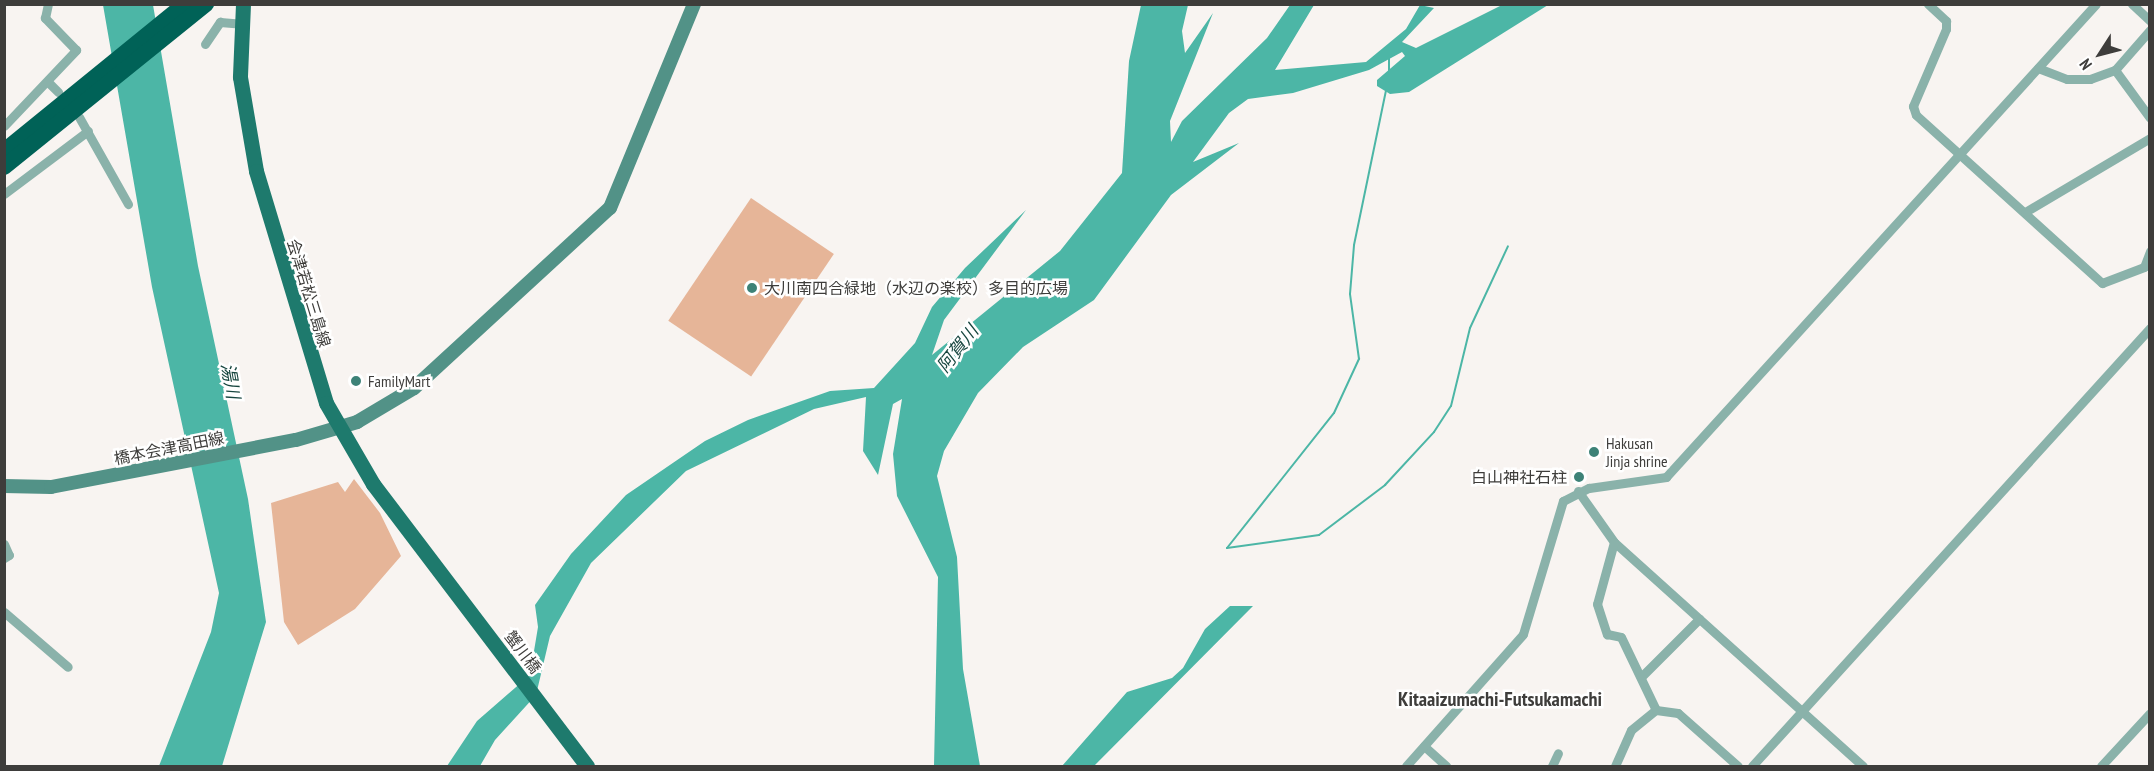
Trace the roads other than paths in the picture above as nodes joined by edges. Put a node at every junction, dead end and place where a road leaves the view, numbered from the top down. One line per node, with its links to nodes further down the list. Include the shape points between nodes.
1 (48, 4): 14 (street, via 45,18 76,50)
2 (206, 4): 8 (highway)
3 (694, 4): 31 (street, 橋本会津高田線, via 610,208 441,367 382,408)
4 (1928, 4): 23 (street, via 1946,21 1946,29 1913,108)
5 (2096, 4): 12 (street)
6 (2132, 4): 9 (street)
7 (241, 12): 11 (street, via 223,20); 31 (main road, 会津若松三島線, via 240,77 256,171 315,374)
8 (183, 13): 15 (highway)
9 (2150, 21)
10 (2150, 30): 13 (street)
11 (205, 44)
12 (2038, 68): 13 (street, via 2067,79 2090,79); 23 (street)
13 (2115, 70): 18 (street)
14 (49, 83): 16 (street); 19 (street)
15 (86, 88): 22 (highway); 24 (highway)
16 (58, 92)
17 (79, 117): 20 (street)
18 (2150, 118)
19 (4, 126)
20 (88, 131): 25 (street); 26 (street)
21 (2150, 138): 27 (street)
22 (4, 151)
23 (1960, 155): 27 (street); 33 (street, via 1666,477)
24 (4, 167)
25 (4, 194)
26 (129, 204)
27 (2025, 212): 29 (street, via 2102,283)
28 (2150, 251): 29 (street)
29 (2146, 270)
30 (2150, 328): 43 (street)
31 (338, 428): 32 (street, 橋本会津高田線, via 256,449 51,487); 37 (main road, 会津若松三島線)
32 (4, 486)
33 (1578, 491): 34 (street); 45 (street, via 1560,507 1523,634)
34 (1614, 542): 39 (street); 41 (street, via 1597,604 1607,634 1622,637)
35 (4, 544): 36 (street, via 9,555)
36 (4, 558)
37 (431, 560): 47 (main road, 蟹川橋)
38 (4, 612): 40 (street)
39 (1699, 619): 41 (street); 43 (street)
40 (68, 667)
41 (1642, 676): 42 (street)
42 (1656, 710): 51 (street, via 1630,730); 52 (street, via 1678,713)
43 (1802, 711): 53 (street); 54 (street)
44 (2150, 713): 55 (street)
45 (1424, 746): 48 (street); 49 (street)
46 (1558, 753): 50 (street)
47 (587, 766)
48 (1406, 766)
49 (1446, 766)
50 (1552, 766)
51 (1615, 766)
52 (1738, 766)
53 (1752, 766)
54 (1863, 766)
55 (2101, 766)

